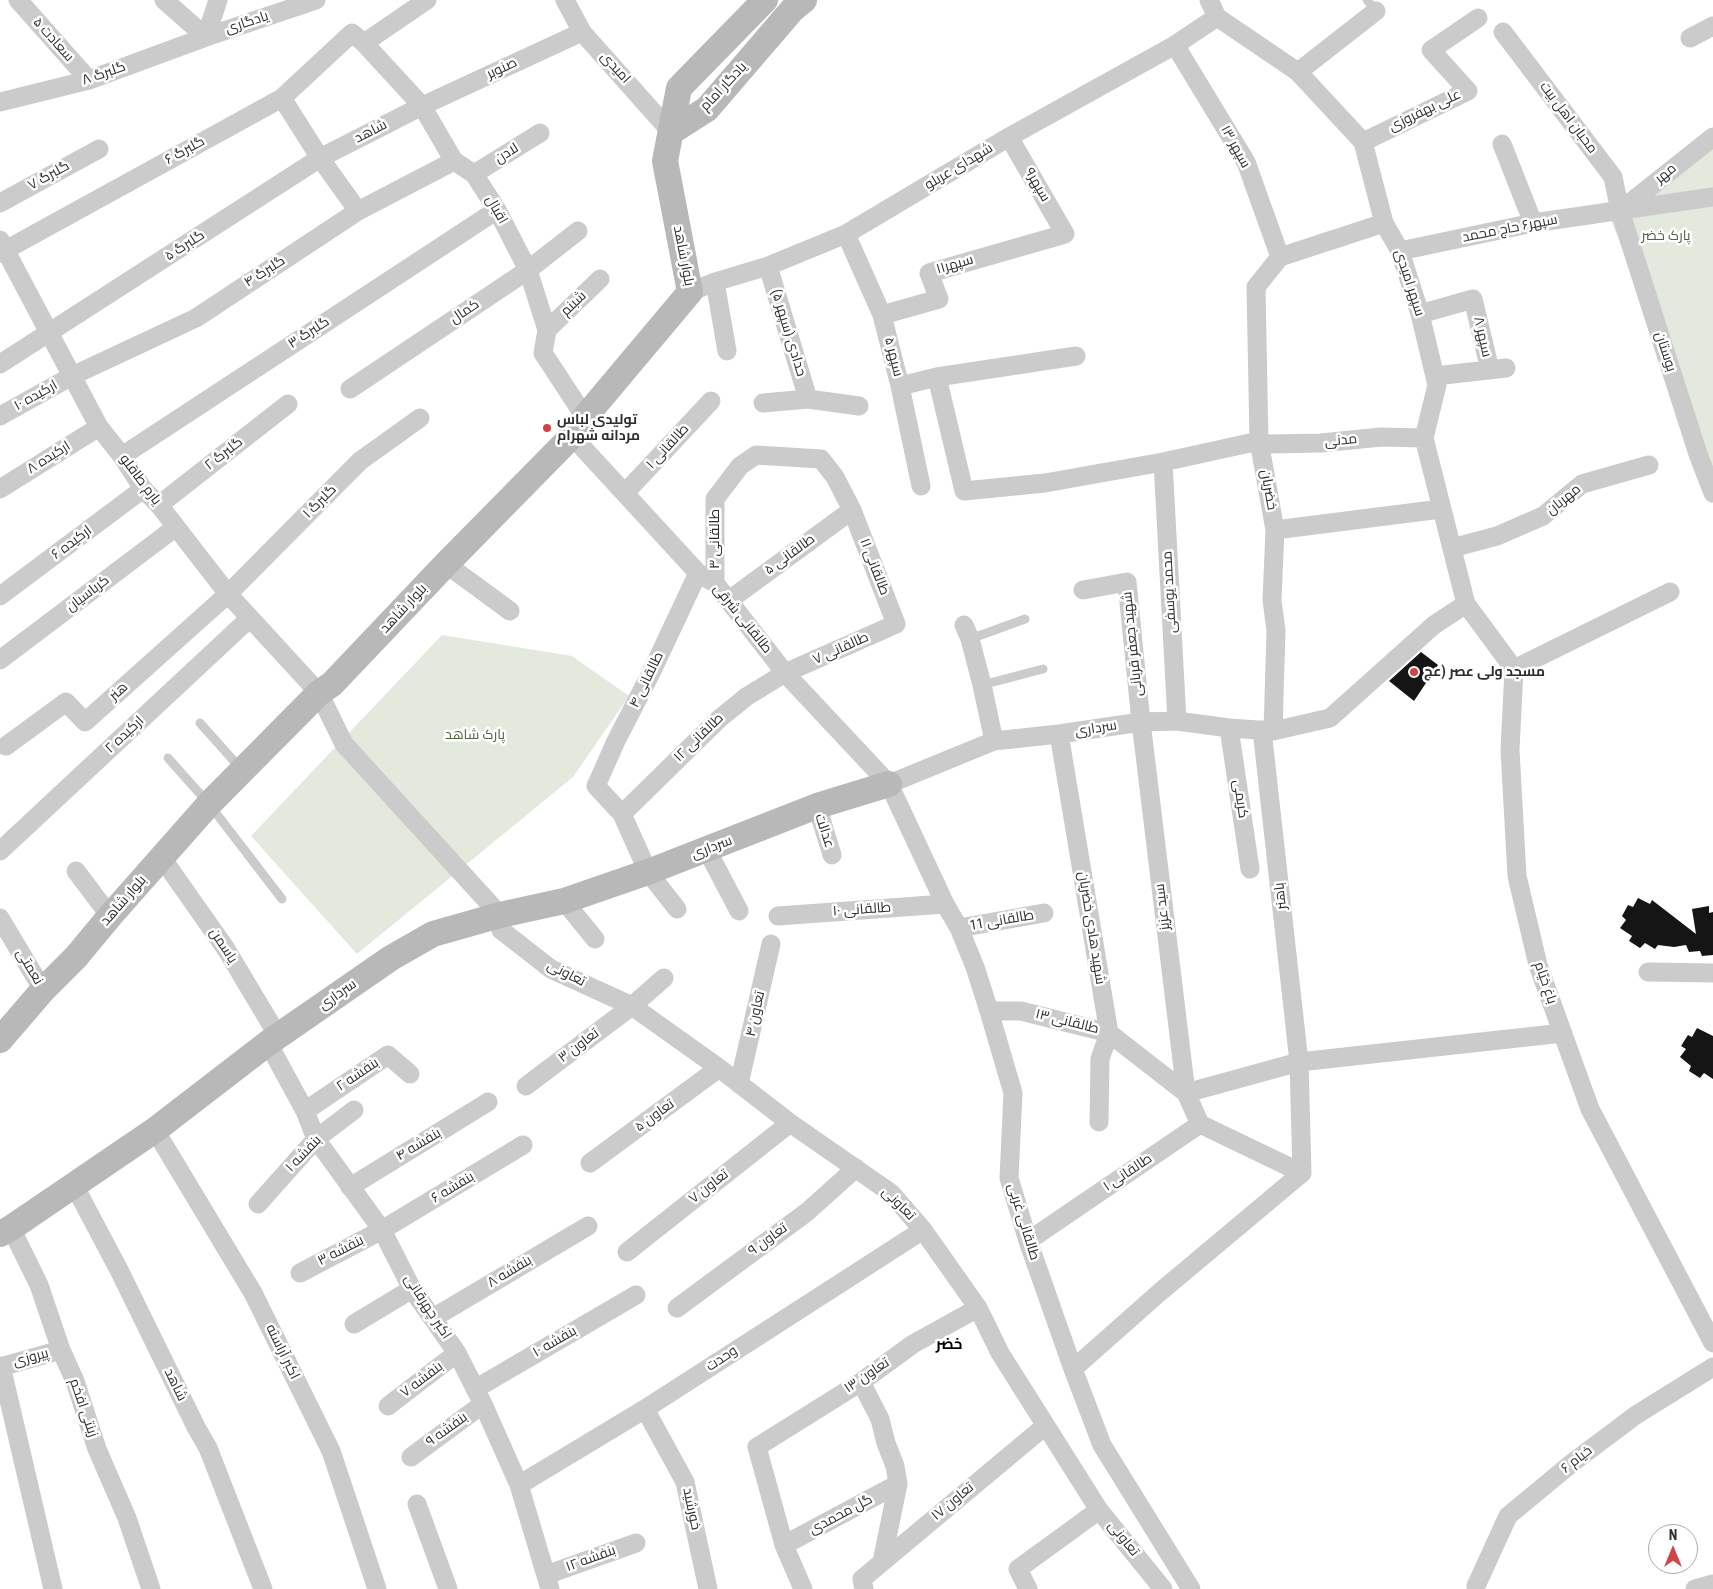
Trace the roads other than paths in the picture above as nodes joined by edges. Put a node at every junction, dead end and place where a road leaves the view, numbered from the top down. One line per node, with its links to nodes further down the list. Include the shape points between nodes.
1 (18, 0): 20 (street, سعادت ۵)
2 (164, 0): 15 (street)
3 (218, 0): 15 (street)
4 (427, 0): 16 (street, گلبرگ ۶)
5 (565, 0): 13 (street, امیدی)
6 (766, 0): 24 (main road, via 678,88)
7 (804, 0): 24 (main road, یادگار امام, via 707,109)
8 (313, 1): 15 (street, یادگاری)
9 (1372, 6): 19 (street)
10 (1213, 8): 18 (street, شهدای عربلو); 19 (street, سپهر امیدی)
11 (1478, 18): 28 (street, علی بهفروزی, via 1431,50 1468,91)
12 (1713, 26): 17 (street)
13 (582, 32): 23 (street, صنوبر); 24 (street, امیدی)
14 (1503, 32): 38 (street, محبان اهل بیت, via 1613,177)
15 (206, 37): 20 (street, گلبرگ ۸)
16 (358, 38): 21 (street, گلبرگ ۶); 23 (street, اقبال)
17 (1690, 38)
18 (1175, 45): 27 (street, شهدای عربلو); 46 (street, سپهر ۱۳, via 1246,162)
19 (1298, 72): 28 (street, سپهر امیدی)
20 (89, 80): 22 (street, گلبرگ ۸)
21 (282, 98): 31 (street); 44 (street, گلبرگ ۶)
22 (0, 102)
23 (422, 106): 31 (street, شاهد); 32 (street, اقبال)
24 (671, 132): 51 (main road, بلوار شاهد, via 665,161)
25 (540, 133): 33 (street, لادن)
26 (1713, 136): 38 (street, مهر)
27 (1009, 137): 42 (street, شهدای عربلو); 43 (street, سپهر۹)
28 (1363, 142): 39 (street, سپهر امیدی)
29 (1502, 144): 40 (street)
30 (99, 149): 35 (street, گلبرگ ۷)
31 (320, 158): 37 (street); 55 (street, گلبرگ ۵)
32 (454, 161): 33 (street, اقبال); 37 (street, گلبرگ ۴)
33 (474, 174): 36 (street, اقبال)
34 (1713, 197): 38 (street, سپهر۶ حاج محمد)
35 (0, 203)
36 (497, 210): 48 (street, اقبال); 75 (street, گلبرگ ۳)
37 (358, 211): 59 (street, گلبرگ ۴, via 196,318)
38 (1620, 211): 40 (street, سپهر۶ حاج محمد); 82 (street, بوستان)
39 (1384, 223): 45 (street, سپهر امیدی); 46 (street)
40 (1532, 223): 45 (street, سپهر۶ حاج محمد)
41 (578, 231): 48 (street, کمال)
42 (846, 234): 47 (street, شهدای عربلو); 53 (street, سپهر ۵)
43 (1065, 234): 53 (street, سپهر۱۱, via 929,273 939,299)
44 (2, 248): 55 (street, یارم طاقلو)
45 (1400, 251): 52 (street, سپهر امیدی)
46 (1280, 257): 74 (street, خضریان, via 1256,287)
47 (768, 266): 50 (street, شهدای عربلو); 64 (street, حدادی (سپهر ۵))
48 (528, 270): 54 (street, اقبال); 63 (street, کمال)
49 (600, 279): 54 (street, شبنم)
50 (716, 282): 51 (street, شهدای عربلو); 56 (street)
51 (690, 292): 72 (main road, بلوار شاهد)
52 (1420, 314): 60 (street, سپهر امیدی); 60 (street, سپهر ۸, via 1473,299 1498,369)
53 (882, 315): 62 (street, سپهر ۵)
54 (547, 330): 72 (street, اقبال, via 543,353)
55 (49, 333): 58 (street, گلبرگ ۵); 59 (street, یارم طاقلو)
56 (727, 351)
57 (1076, 356): 61 (street)
58 (0, 364)
59 (72, 376): 69 (street, ارکیده ۱۰); 71 (street, یارم طاقلو)
60 (1435, 376): 73 (street, سپهر امیدی, via 1437,385)
61 (937, 377): 62 (street); 76 (street, مدنی, via 964,491 1045,483)
62 (900, 386): 78 (street, سپهر ۵)
63 (350, 389)
64 (808, 399): 66 (street); 68 (street)
65 (711, 401): 81 (street, طالقانی ۱)
66 (763, 403)
67 (288, 404): 83 (street, گلبرگ ۲)
68 (859, 406)
69 (0, 416)
70 (420, 418): 94 (street, گلبرگ ۱, via 360,461)
71 (99, 427): 75 (street, یارم طاقلو); 79 (street, ارکیده ۸)
72 (579, 427): 81 (street, طالقانی شرقی); 89 (main road, بلوار شاهد)
73 (1424, 438): 74 (street, مدنی, via 1381,437 1268,444); 84 (street, سپهر امیدی)
74 (1259, 441): 76 (street, مدنی); 87 (street, خضریان)
75 (122, 456): 80 (street, یارم طاقلو)
76 (1163, 462): 109 (street, محمد یوسفی)
77 (1649, 465): 88 (street, مهربان, via 1582,484 1544,516 1497,536)
78 (921, 486)
79 (0, 489)
80 (143, 489): 83 (street, یارم طاقلو); 95 (street, ارکیده ۶)
81 (625, 493): 90 (street, طالقانی شرقی)
82 (1713, 493)
83 (159, 505): 86 (street, یارم طاقلو)
84 (1441, 509): 87 (street); 88 (street, سپهر امیدی)
85 (852, 510): 91 (street, طالقانی ۳, via 836,476 821,459 756,455 740,466 715,499); 96 (street, طالقانی ۵); 101 (street, طالقانی ۱۱)
86 (176, 527): 94 (street, یارم طاقلو); 103 (street, کرباسیان)
87 (1275, 530): 113 (street, خضریان, via 1272,600 1276,631)
88 (1452, 548): 97 (street, سپهر امیدی)
89 (446, 564): 98 (street); 108 (main road, بلوار شاهد, via 332,684)
90 (698, 573): 91 (street, طالقانی شرقی); 122 (street, طالقانی ۴, via 596,786)
91 (715, 584): 96 (street, طالقانی شرقی)
92 (1083, 590): 110 (street, شهید جعفر قربانی, via 1127,582)
93 (1670, 592): 105 (street)
94 (228, 594): 99 (street, یارم طاقلو); 116 (street, هنر, via 85,722 66,702)
95 (0, 596)
96 (728, 601): 106 (street, طالقانی شرقی)
97 (1466, 604): 105 (street); 113 (street, سرداری, via 1434,625 1330,718)
98 (510, 611)
99 (250, 618): 108 (street, یارم طاقلو); 124 (street, ارکیده ۲)
100 (1025, 619): 102 (lane)
101 (896, 624): 106 (street, طالقانی ۷)
102 (967, 632): 107 (street)
103 (0, 660)
104 (1043, 669): 107 (lane)
105 (1514, 669): 150 (street, باغ خیّام, via 1510,750 1517,876 1538,965)
106 (785, 673): 119 (street, طالقانی شرقی); 122 (street, طالقانی ۱۲, via 746,697 719,719)
107 (982, 685): 115 (street)
108 (319, 693): 118 (main road, بلوار شاهد); 136 (street, تعاونی, via 344,744)
109 (1177, 721): 110 (street, سرداری); 112 (street, سرداری)
110 (1141, 722): 114 (street, سرداری); 158 (street, سید عزیز)
111 (200, 723): 118 (lane)
112 (1229, 728): 113 (street, سرداری); 127 (street, کریمی)
113 (1268, 730): 153 (street, باهنر)
114 (1059, 734): 115 (street, سرداری); 149 (street, شهید هادی خضریان)
115 (994, 741): 119 (street, سرداری)
116 (6, 746)
117 (168, 758): 120 (lane)
118 (242, 770): 120 (main road, بلوار شاهد)
119 (889, 784): 121 (main road, سرداری); 132 (street, طالقانی غربی)
120 (209, 804): 126 (main road, بلوار شاهد); 130 (lane)
121 (817, 806): 123 (main road, سرداری); 125 (street, عدالت)
122 (622, 814): 129 (street)
123 (707, 850): 129 (main road, سرداری); 134 (street)
124 (0, 851)
125 (832, 855)
126 (162, 858): 137 (main road, بلوار شاهد); 152 (street, یاسمن, via 226,949)
127 (1250, 869)
128 (76, 871): 137 (street)
129 (648, 872): 131 (main road, سرداری); 133 (street)
130 (282, 899)
131 (564, 901): 136 (main road, سرداری); 141 (street)
132 (945, 904): 138 (street, طالقانی ۱۰); 140 (street, طالقانی غربی)
133 (677, 909)
134 (740, 911)
135 (1044, 914): 140 (street, طالقانی 11)
136 (500, 915): 147 (street, تعاونی, via 501,930 551,969); 152 (main road, سرداری, via 432,934 391,958)
137 (110, 916): 146 (main road, بلوار شاهد)
138 (778, 916)
139 (0, 918): 146 (street, نعمتی)
140 (959, 928): 148 (street, طالقانی غربی)
141 (595, 939)
142 (770, 944): 156 (street, تعاون ۴)
143 (1648, 972): 144 (street)
144 (1713, 973)
145 (664, 978): 147 (street, تعاون ۳)
146 (43, 990): 151 (main road, بلوار شاهد)
147 (632, 1006): 154 (street, تعاونی); 157 (street, تعاون ۳)
148 (989, 1011): 149 (street, طالقانی ۱۳, via 1022,1011); 178 (street, طالقانی غربی, via 1012,1093 1009,1178)
149 (1108, 1033): 158 (street, طالقانی ۱۳); 162 (street, شهید هادی خضریان, via 1100,1059)
150 (1563, 1033): 153 (street); 187 (street, باغ خیّام, via 1590,1109)
151 (0, 1040)
152 (273, 1040): 161 (street, اکبر چهرقانی); 165 (main road, سرداری)
153 (1300, 1062): 158 (street); 170 (street, باهنر)
154 (719, 1068): 156 (street, تعاونی); 168 (street, تعاون ۵)
155 (410, 1074): 161 (street, بنفشه ۲, via 388,1055)
156 (740, 1084): 163 (street, تعاونی)
157 (526, 1086)
158 (1186, 1093): 164 (street)
159 (488, 1102): 172 (street, بنفشه ۴)
160 (354, 1110): 166 (street, بنفشه ۱)
161 (304, 1111): 166 (street, اکبر چهرقانی)
162 (1099, 1122)
163 (790, 1123): 169 (street, تعاونی); 179 (street, تعاون ۷)
164 (1200, 1124): 170 (street); 178 (street, طالقانی ۱)
165 (154, 1130): 171 (main road, سرداری); 213 (street, اکبر آراسته, via 253,1293 331,1451)
166 (316, 1139): 172 (street, اکبر چهرقانی); 173 (street, بنفشه ۱)
167 (523, 1145): 175 (street, بنفشه ۶)
168 (590, 1163)
169 (856, 1168): 176 (street, تعاونی, via 890,1193); 183 (street, تعاون ۹, via 807,1212)
170 (1302, 1174): 192 (street)
171 (74, 1185): 177 (main road, سرداری); 212 (street, شاهد, via 208,1448)
172 (350, 1187): 175 (street, اکبر چهرقانی)
173 (258, 1204)
174 (588, 1226): 185 (street, بنفشه ۸)
175 (382, 1230): 180 (street, بنفشه ۳); 181 (street, اکبر چهرقانی)
176 (922, 1230): 184 (street, تعاونی); 196 (street, وحدت)
177 (5, 1231): 188 (street, زینتی افخم, via 40,1285)
178 (1028, 1241): 192 (street, طالقانی غربی)
179 (627, 1252)
180 (300, 1272)
181 (412, 1289): 185 (street, اکبر چهرقانی); 186 (street)
182 (636, 1295): 194 (street, بنفشه ۱۰)
183 (677, 1308)
184 (978, 1308): 193 (street, تعاون ۱۳, via 913,1344); 197 (street, تعاونی, via 1000,1353)
185 (433, 1318): 189 (street, اکبر چهرقانی)
186 (354, 1324)
187 (1713, 1344)
188 (61, 1350): 190 (street, پیروزی); 211 (street, زینتی افخم, via 75,1381 97,1449 127,1518)
189 (457, 1353): 194 (street, اکبر چهرقانی); 195 (street, بنفشه ۷)
190 (0, 1367): 210 (street)
191 (1713, 1367): 209 (street, خیام ۶, via 1636,1415 1572,1462 1508,1516)
192 (1073, 1369): 219 (street, طالقانی غربی, via 1102,1445)
193 (861, 1382): 200 (street, via 880,1419); 204 (street, تعاون ۱۳, via 757,1447)
194 (479, 1396): 198 (street, بنفشه ۹); 199 (street, اکبر چهرقانی)
195 (388, 1406)
196 (645, 1408): 199 (street, وحدت); 215 (street, خورشید, via 685,1482)
197 (1044, 1426): 202 (street, تعاونی); 205 (street, تعاون ۱۷)
198 (411, 1457)
199 (519, 1484): 206 (street, اکبر چهرقانی)
200 (898, 1484): 204 (street, گل محمدی); 205 (street)
201 (417, 1504): 214 (street)
202 (1099, 1510): 217 (street, via 1018,1570); 218 (street, تعاونی)
203 (636, 1543): 206 (street, بنفشه ۱۲)
204 (784, 1545): 216 (street)
205 (882, 1562): 207 (street, تعاون ۱۷)
206 (548, 1582)
207 (863, 1584)
208 (1713, 1584): 220 (street)
209 (1476, 1586)
210 (53, 1589)
211 (151, 1589)
212 (263, 1589)
213 (377, 1589)
214 (448, 1589)
215 (708, 1589)
216 (803, 1589)
217 (1028, 1589)
218 (1164, 1589)
219 (1191, 1589)
220 (1695, 1589)

